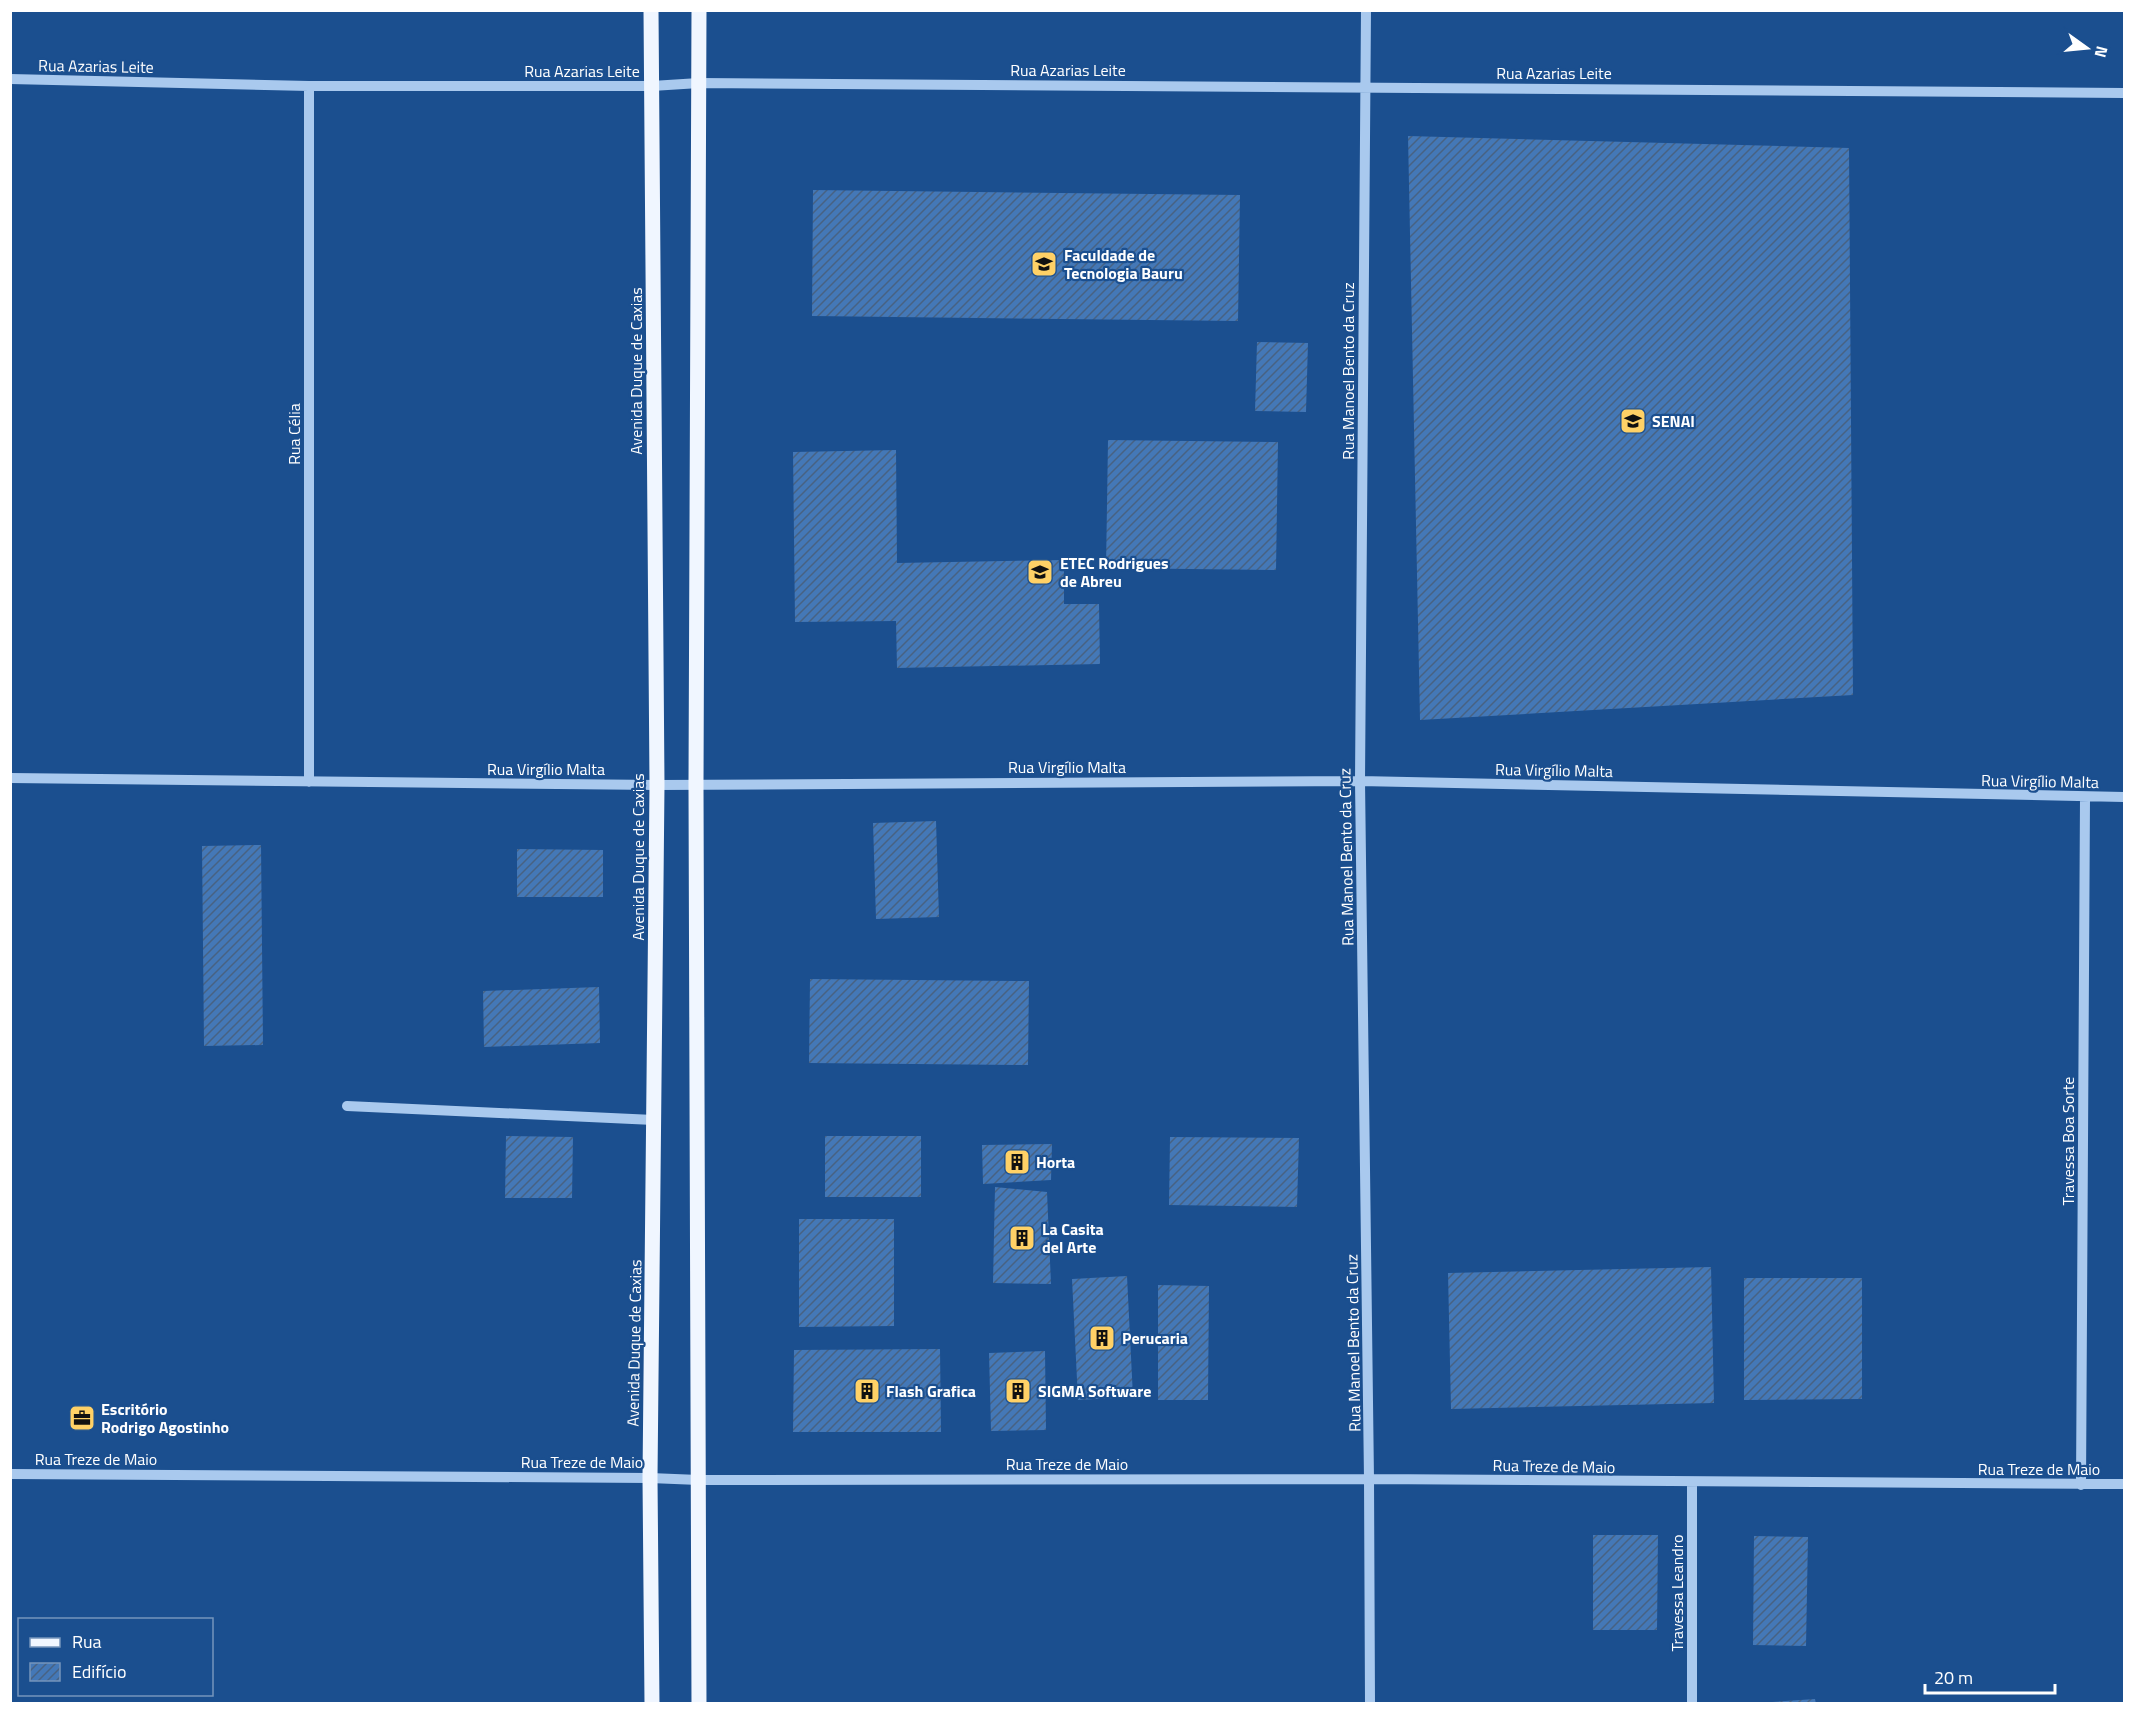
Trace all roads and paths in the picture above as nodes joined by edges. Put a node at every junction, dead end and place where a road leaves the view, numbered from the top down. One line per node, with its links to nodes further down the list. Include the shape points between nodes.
1 (651, 10): 7 (main road, Avenida Duque de Caxias)
2 (699, 10): 5 (main road)
3 (1366, 10): 8 (street, Rua Manoel Bento da Cruz)
4 (10, 79): 6 (street, Rua Azarias Leite)
5 (699, 83): 7 (street, Rua Azarias Leite); 8 (street, Rua Azarias Leite); 14 (main road)
6 (309, 86): 7 (street, Rua Azarias Leite); 12 (street, Rua Célia)
7 (652, 86): 13 (main road, Avenida Duque de Caxias)
8 (1365, 87): 9 (street, Rua Azarias Leite); 11 (street, Rua Manoel Bento da Cruz)
9 (2124, 93)
10 (10, 778): 12 (street, Rua Virgílio Malta)
11 (1360, 781): 14 (street, Rua Virgílio Malta); 16 (street, Rua Virgílio Malta); 21 (street, Rua Manoel Bento da Cruz)
12 (309, 782): 13 (street, Rua Virgílio Malta)
13 (657, 785): 14 (street, Rua Virgílio Malta); 18 (main road, Avenida Duque de Caxias)
14 (696, 785): 22 (main road)
15 (2124, 797): 16 (street, Rua Virgílio Malta)
16 (2085, 798): 25 (street, Travessa Boa Sorte)
17 (348, 1106): 18 (street)
18 (654, 1119): 20 (main road, Avenida Duque de Caxias)
19 (10, 1474): 20 (street, Rua Treze de Maio)
20 (650, 1478): 22 (street, Rua Treze de Maio); 26 (main road, Avenida Duque de Caxias)
21 (1369, 1479): 22 (street, Rua Treze de Maio); 23 (street, Rua Treze de Maio); 28 (street, Rua Manoel Bento da Cruz)
22 (699, 1480): 27 (main road)
23 (1692, 1482): 25 (street, Rua Treze de Maio); 29 (street, Travessa Leandro)
24 (2124, 1484): 25 (street, Rua Treze de Maio)
25 (2081, 1485)
26 (652, 1704)
27 (699, 1704)
28 (1370, 1704)
29 (1692, 1704)

